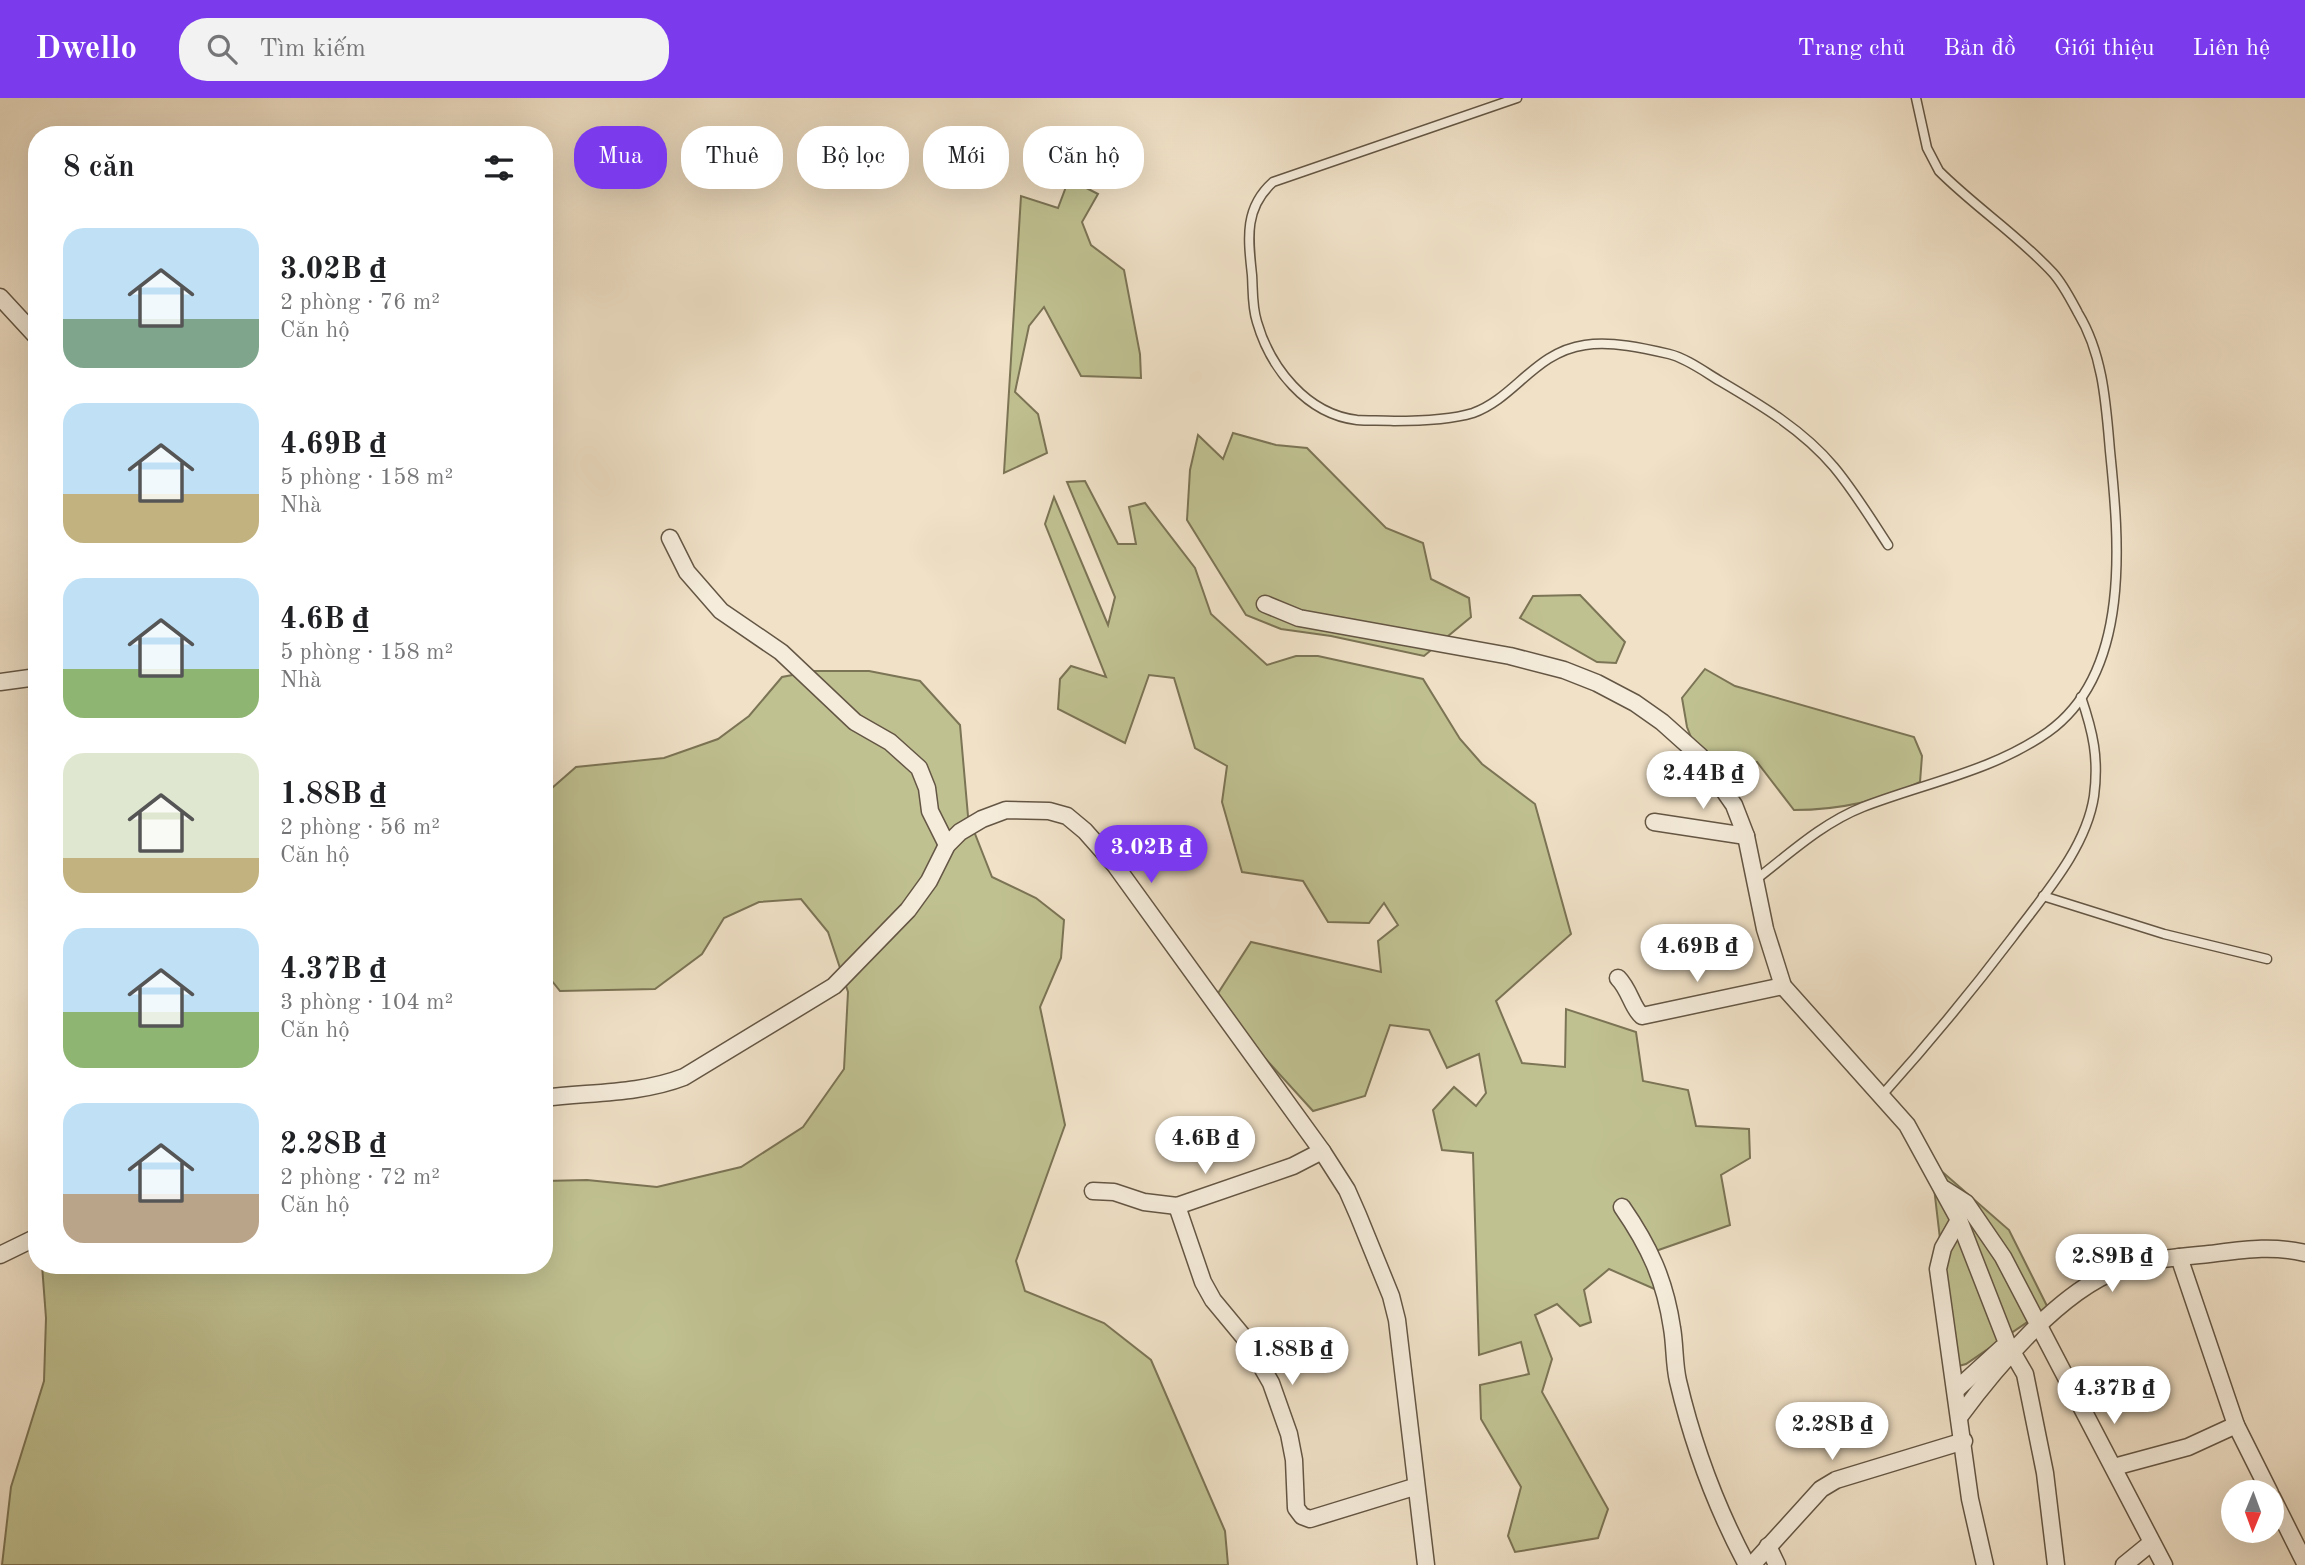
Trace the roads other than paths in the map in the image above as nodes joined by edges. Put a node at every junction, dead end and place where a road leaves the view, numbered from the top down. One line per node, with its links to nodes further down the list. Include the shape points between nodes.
1 (1517, 98): 6 (lane, via 1273,182 1258,195 1251,214 1250,252 1255,319 1270,359 1297,391 1326,410 1355,420 1406,421 1473,412 1503,396 1550,357 1584,345 1624,345 1673,355 1769,410 1802,436 1833,466)
2 (1916, 98): 10 (lane, via 1927,148 1938,171 2055,275 2095,351 2114,484 2118,582 2100,661)
3 (0, 297): 4 (street)
4 (28, 327)
5 (670, 538): 13 (street, via 687,572 721,611 781,653 855,722 890,742 919,768 930,811)
6 (1888, 545)
7 (1265, 604): 12 (street, via 1299,618 1510,656 1597,683 1662,722 1700,757 1734,805)
8 (28, 678): 9 (street)
9 (0, 682)
10 (2081, 697): 14 (lane, via 2050,730 2000,761 1860,808 1814,834); 15 (lane, via 2096,739 2094,797 2071,855)
11 (1654, 822): 12 (street)
12 (1746, 836): 14 (street)
13 (947, 845): 20 (street, via 908,910 834,986 803,1007 696,1071 665,1084); 21 (street, via 960,832 1006,810 1067,816 1115,865)
14 (1754, 881): 18 (street)
15 (2043, 896): 16 (lane, via 2164,934); 19 (lane, via 1948,1020)
16 (2267, 959)
17 (1618, 978): 18 (street, via 1642,1016)
18 (1783, 986): 19 (street)
19 (1883, 1094): 22 (street, via 1907,1125)
20 (553, 1097)
21 (1322, 1151): 24 (street, via 1293,1166); 39 (street, via 1347,1190 1391,1296 1401,1340)
22 (1942, 1187): 26 (street); 31 (street, via 1966,1203 1990,1236)
23 (1093, 1191): 24 (street)
24 (1177, 1206): 39 (street, via 1203,1282 1248,1341 1271,1383 1289,1434 1296,1508 1302,1516 1311,1519)
25 (1622, 1207): 45 (street, via 1657,1264 1665,1287 1677,1378 1693,1436 1722,1515)
26 (1959, 1220): 32 (street); 33 (street, via 1943,1248 1938,1269)
27 (28, 1241): 29 (street)
28 (2305, 1253): 30 (street, via 2265,1247)
29 (0, 1255)
30 (2179, 1257): 31 (street, via 2117,1270 2092,1283); 35 (street)
31 (2040, 1328): 32 (street); 37 (street)
32 (2010, 1346): 33 (street); 34 (street); 48 (street, via 2025,1374 2034,1411)
33 (1958, 1389): 34 (street)
34 (1960, 1416): 36 (street)
35 (2236, 1425): 37 (street, via 2188,1447); 38 (street)
36 (1964, 1441): 42 (street, via 1836,1480 1821,1489); 47 (street, via 1970,1499)
37 (2114, 1467): 41 (street)
38 (2264, 1480)
39 (1414, 1487): 44 (street)
40 (2284, 1521): 43 (street)
41 (2151, 1543): 49 (street); 50 (street)
42 (1768, 1546): 45 (street); 46 (street)
43 (2305, 1563)
44 (1426, 1565)
45 (1749, 1565)
46 (1777, 1565)
47 (1986, 1565)
48 (2056, 1565)
49 (2124, 1565)
50 (2164, 1565)

